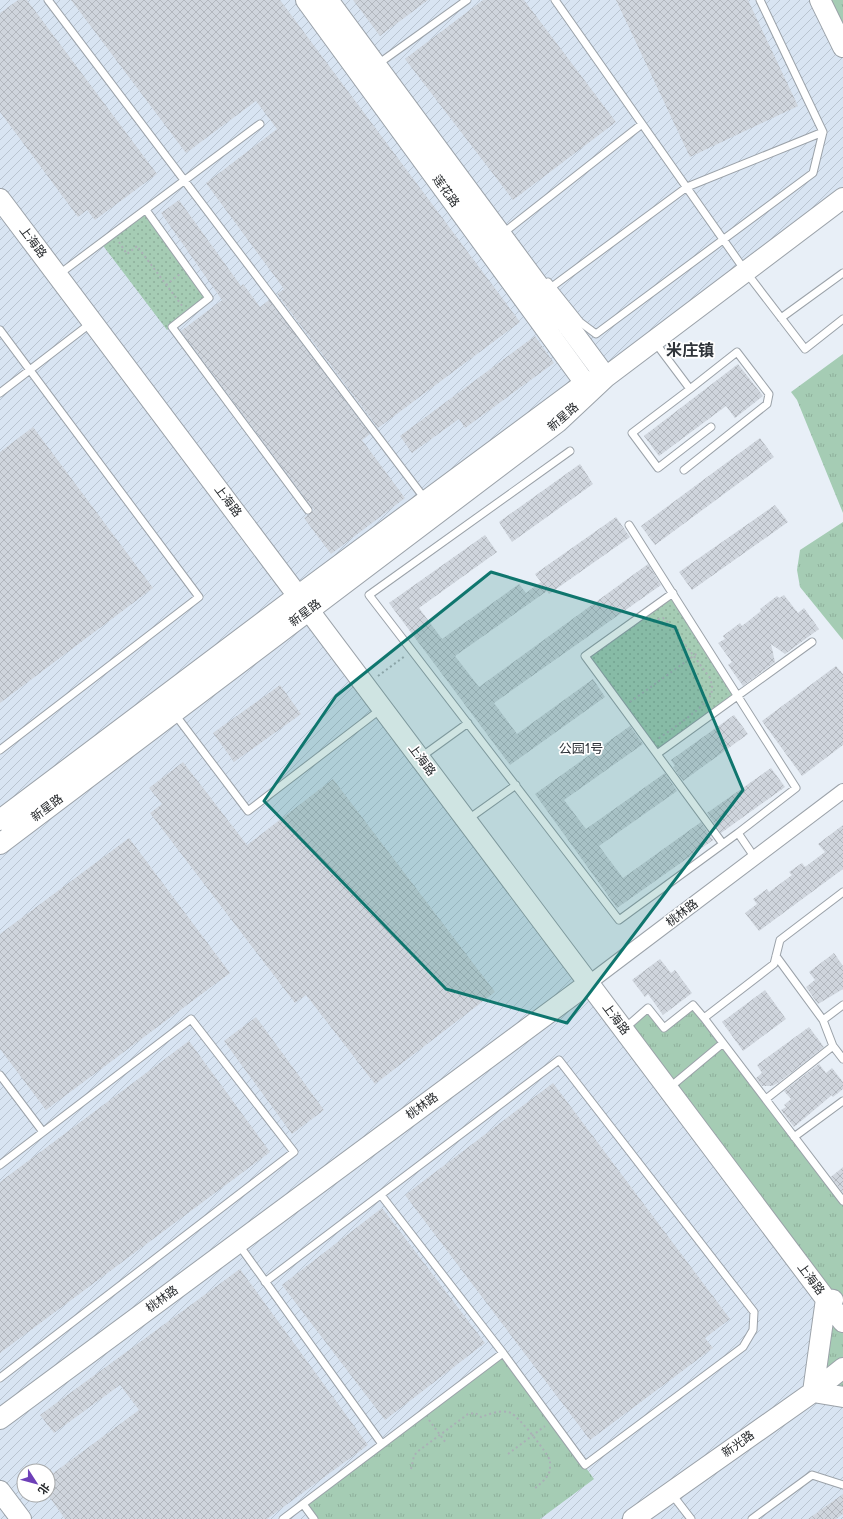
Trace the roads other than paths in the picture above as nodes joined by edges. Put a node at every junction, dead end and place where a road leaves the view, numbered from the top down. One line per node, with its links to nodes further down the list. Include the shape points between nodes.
1 (48, 0): 13 (lane)
2 (306, 0): 31 (street, 莲花路)
3 (328, 0): 9 (street, 莲花路)
4 (467, 0): 9 (lane)
5 (555, 0): 11 (lane)
6 (760, 0): 12 (lane)
7 (820, 0): 8 (street)
8 (843, 47)
9 (382, 61): 18 (street, 莲花路)
10 (260, 124): 13 (lane)
11 (642, 124): 14 (lane); 18 (lane)
12 (823, 132): 14 (lane); 19 (lane, via 813,173)
13 (185, 181): 17 (lane); 37 (lane)
14 (687, 187): 19 (lane); 23 (lane)
15 (843, 198): 20 (street, 新星路)
16 (0, 199): 22 (street, 上海路)
17 (146, 210): 22 (lane); 38 (lane, via 209,298 172,327)
18 (507, 230): 23 (street, 莲花路)
19 (724, 240): 20 (lane); 23 (lane, via 596,334 580,322)
20 (746, 272): 24 (lane); 28 (street, 新星路)
21 (843, 273): 24 (lane)
22 (58, 275): 26 (street, 上海路)
23 (546, 285): 30 (street, 莲花路)
24 (781, 318): 25 (lane, via 805,349)
25 (843, 319)
26 (92, 322): 29 (lane); 41 (street, 上海路)
27 (0, 330): 29 (lane)
28 (654, 341): 30 (street, 新星路); 32 (lane)
29 (30, 370): 33 (lane); 47 (lane, via 199,597)
30 (606, 378): 31 (street); 41 (street, 新星路, via 558,422)
31 (585, 383): 37 (street, 新星路)
32 (690, 388): 34 (lane, via 632,433 658,468); 36 (lane, via 737,352 769,394 767,404)
33 (0, 393)
34 (711, 427)
35 (570, 451): 46 (lane, via 369,594)
36 (684, 470)
37 (426, 500): 41 (street, 新星路)
38 (308, 510)
39 (629, 525): 40 (lane)
40 (673, 593): 43 (lane); 48 (lane, via 585,656)
41 (304, 602): 44 (street, 上海路); 45 (street, 新星路); 52 (street, 新星路)
42 (812, 642): 43 (lane)
43 (738, 697): 48 (lane); 54 (lane, via 796,788)
44 (383, 707): 45 (lane, via 248,810); 49 (street, 上海路)
45 (174, 712): 55 (street, 新星路)
46 (468, 723): 49 (lane); 50 (lane)
47 (0, 750)
48 (657, 754): 56 (lane)
49 (420, 758): 53 (street, 上海路)
50 (516, 785): 53 (lane); 56 (lane, via 619,920)
51 (843, 791): 57 (street, 桃林路)
52 (0, 820)
53 (467, 820): 60 (street, 上海路)
54 (738, 833): 56 (lane); 57 (lane)
55 (0, 844)
56 (723, 844)
57 (755, 858): 60 (street, 桃林路)
58 (843, 892): 59 (lane, via 780,940)
59 (776, 956): 62 (lane, via 774,964); 63 (lane)
60 (589, 983): 64 (street, 上海路); 77 (street, 桃林路)
61 (843, 1004): 63 (lane)
62 (704, 1018): 64 (lane, via 693,1005 664,1028 648,1008); 65 (lane)
63 (824, 1020): 66 (lane)
64 (624, 1029): 69 (street, 上海路)
65 (723, 1043): 69 (lane); 70 (lane)
66 (833, 1046): 67 (lane); 70 (lane)
67 (843, 1059)
68 (0, 1075): 72 (lane)
69 (668, 1088): 79 (street, 上海路)
70 (766, 1099): 73 (lane)
71 (843, 1101): 73 (lane)
72 (43, 1132): 74 (lane); 83 (lane, via 191,1019 294,1152)
73 (794, 1137): 76 (lane)
74 (0, 1165)
75 (381, 1195): 78 (lane); 81 (lane); 81 (lane, via 559,1060 754,1312 753,1330 743,1347 585,1465)
76 (843, 1201)
77 (238, 1243): 78 (lane); 86 (street, 桃林路)
78 (265, 1282): 87 (lane)
79 (834, 1300): 80 (street, 上海路); 84 (street)
80 (843, 1322)
81 (503, 1353): 87 (lane)
82 (843, 1368): 84 (street, 新光路)
83 (0, 1378)
84 (813, 1392): 85 (street); 90 (street, 新光路)
85 (843, 1396)
86 (0, 1419)
87 (382, 1444): 91 (lane)
88 (843, 1485): 97 (lane, via 812,1475)
89 (0, 1491): 92 (street)
90 (670, 1491): 95 (street, 新光路); 96 (lane)
91 (303, 1504): 93 (lane); 94 (lane)
92 (21, 1519)
93 (283, 1519)
94 (314, 1519)
95 (633, 1519)
96 (691, 1519)
97 (752, 1519)

